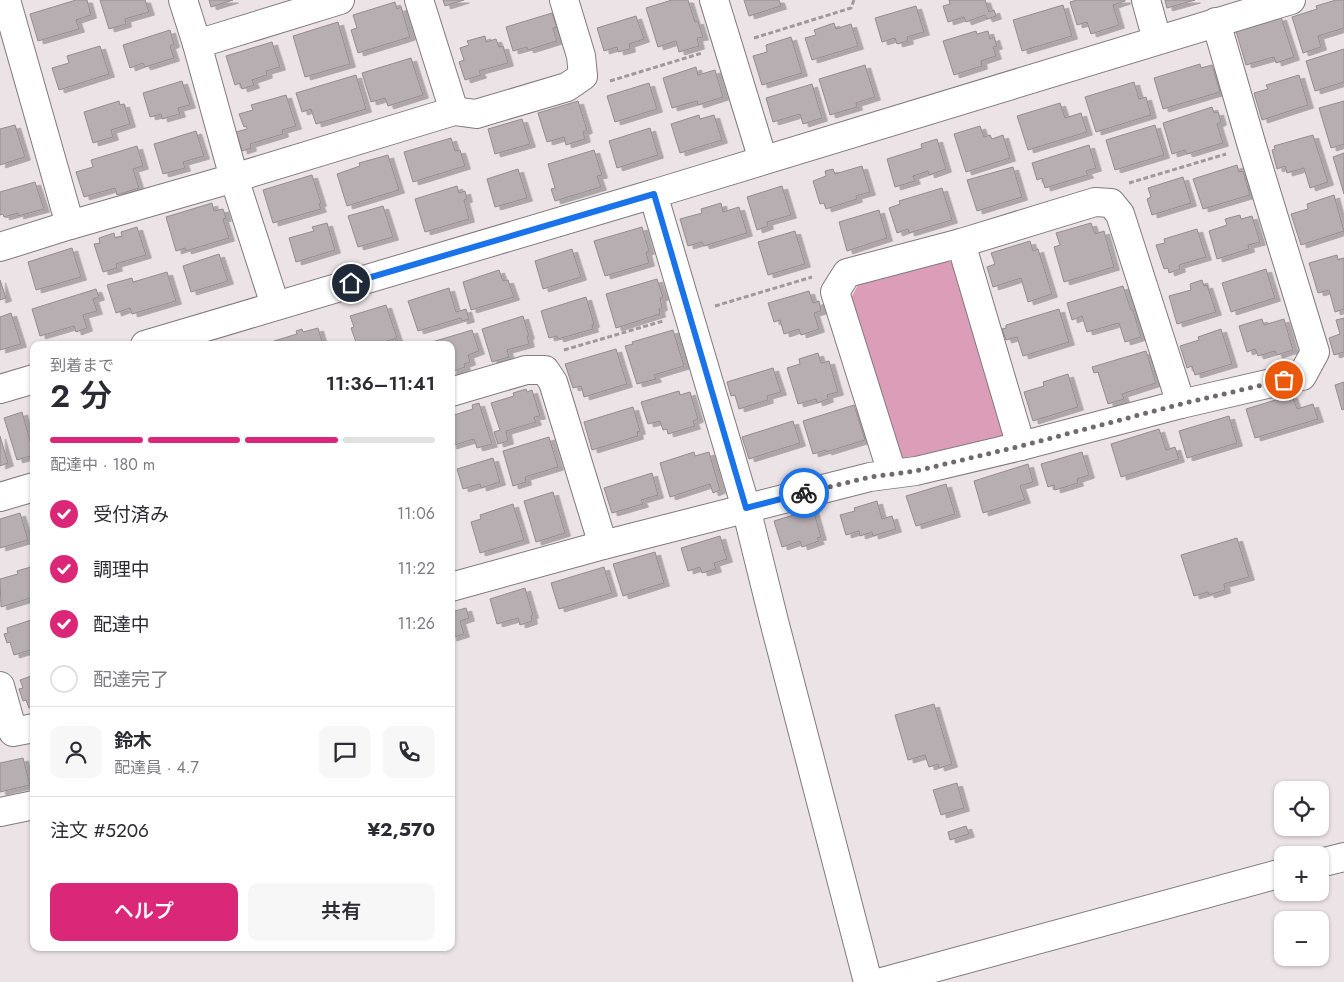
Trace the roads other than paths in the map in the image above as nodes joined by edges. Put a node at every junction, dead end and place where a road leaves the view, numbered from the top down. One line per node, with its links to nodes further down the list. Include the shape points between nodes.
1 (6, 0): 16 (street)
2 (183, 0): 11 (street)
3 (340, 0): 11 (street)
4 (419, 0): 12 (street)
5 (564, 0): 12 (street, via 581,56 583,76 567,87 476,114)
6 (714, 0): 13 (street)
7 (1146, 0): 10 (street)
8 (1291, 0): 9 (street)
9 (1216, 22): 10 (street); 24 (street, via 1315,352 1302,376)
10 (1157, 40): 13 (street)
11 (198, 44): 14 (street)
12 (454, 111): 14 (street)
13 (763, 160): 15 (street)
14 (234, 178): 16 (street); 19 (street)
15 (654, 194): 19 (street); 29 (street)
16 (70, 225): 18 (street)
17 (961, 243): 24 (street, via 1095,202 1111,203 1120,214); 25 (street); 26 (street, via 847,273 835,292)
18 (0, 247)
19 (275, 305): 20 (street)
20 (158, 341)
21 (30, 379): 22 (street)
22 (0, 389)
23 (455, 391): 30 (street, via 526,370 545,370 553,382)
24 (1181, 404): 25 (street)
25 (1021, 446): 26 (street, via 916,471)
26 (892, 473): 29 (street)
27 (30, 488): 28 (street)
28 (0, 497)
29 (746, 508): 30 (street); 39 (street)
30 (604, 545): 31 (street)
31 (455, 586)
32 (0, 686): 33 (street, via 13,732)
33 (30, 729)
34 (30, 806): 35 (street)
35 (0, 812)
36 (1344, 857): 37 (street)
37 (1329, 861)
38 (1274, 875): 40 (street)
39 (868, 982)
40 (882, 982)

